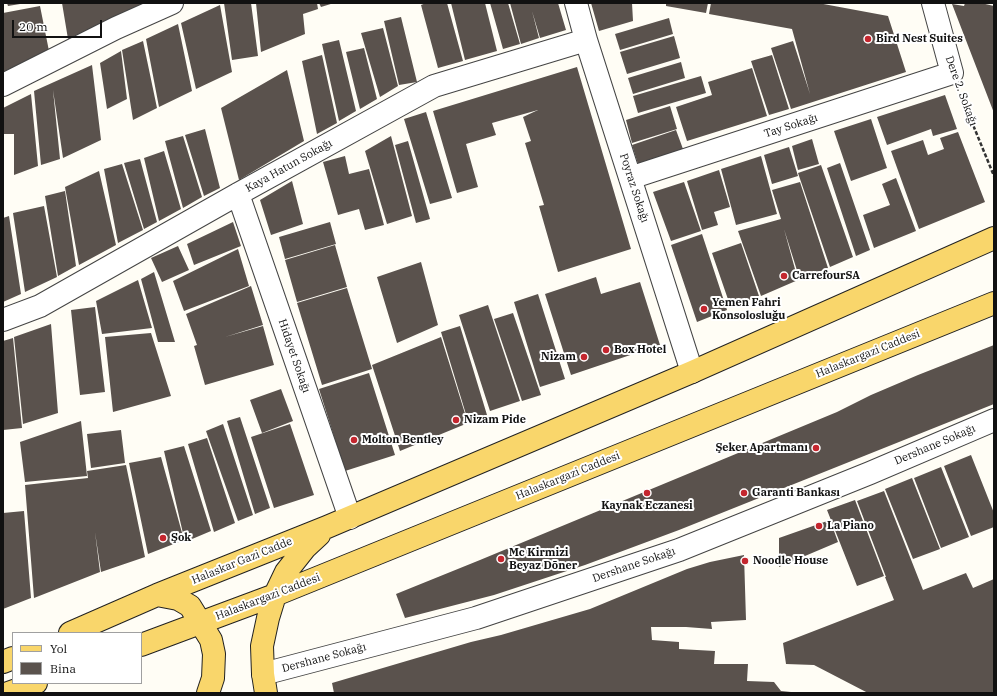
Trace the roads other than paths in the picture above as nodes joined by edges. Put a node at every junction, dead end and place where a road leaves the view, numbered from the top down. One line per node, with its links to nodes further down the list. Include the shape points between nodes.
1 (172, 3): 6 (street)
2 (576, 3): 4 (street, Poyraz Sokağı)
3 (933, 3): 5 (street, Dere 2. Sokağı)
4 (586, 40): 7 (street, Poyraz Sokağı); 8 (street, Kaya Hatun Sokağı, via 434,86)
5 (952, 73): 7 (street, Tay Sokağı)
6 (3, 85)
7 (630, 178): 12 (street, Poyraz Sokağı)
8 (238, 194): 11 (street, Kaya Hatun Sokağı, via 40,306); 14 (street, Hidayet Sokağı)
9 (994, 238): 12 (main road)
10 (994, 303): 17 (main road, Halaskargazi Caddesi)
11 (3, 320)
12 (692, 372): 14 (main road)
13 (994, 420): 22 (street, Dershane Sokağı, via 679,550 476,618)
14 (350, 518): 15 (main road)
15 (328, 527): 16 (main road, Halaskar Gazi Cadde); 17 (main road, via 305,548 286,572)
16 (157, 595): 18 (main road, via 178,599 190,606); 19 (main road, Halaskar Gazi Cadde)
17 (275, 595): 18 (main road, Halaskargazi Caddesi); 22 (main road, via 262,646)
18 (202, 623): 20 (main road, Halaskargazi Caddesi); 24 (main road, via 211,640 214,654 213,678)
19 (72, 632)
20 (142, 645)
21 (33, 684): 23 (main road)
22 (264, 684)
23 (8, 693)
24 (208, 693)

